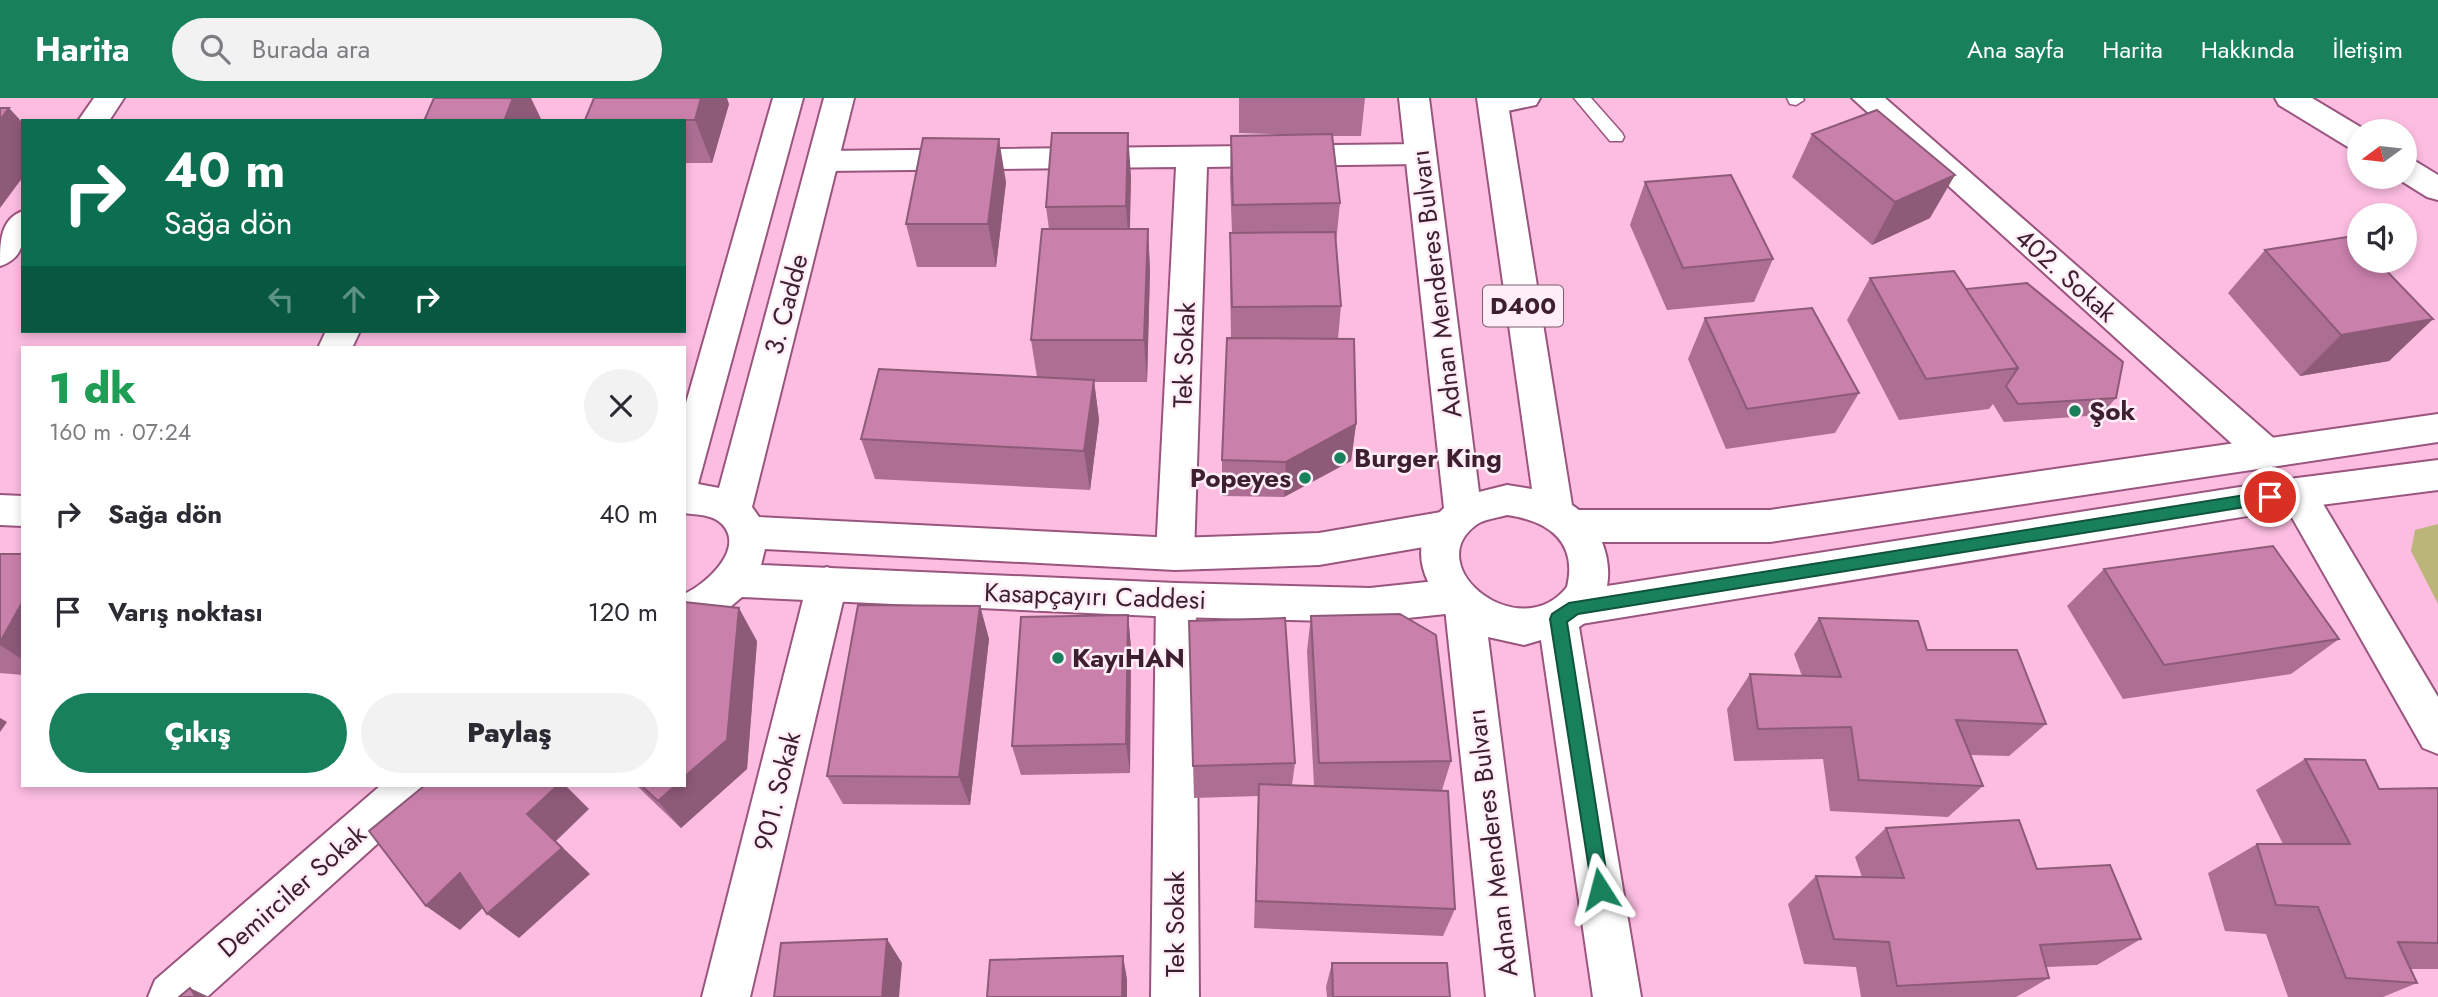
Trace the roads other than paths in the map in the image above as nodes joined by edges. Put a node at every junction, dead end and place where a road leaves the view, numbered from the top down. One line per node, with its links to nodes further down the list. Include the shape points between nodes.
1 (109, 98): 9 (main road)
2 (788, 98): 21 (main road, 3. Cadde)
3 (839, 98): 14 (main road, 3. Cadde)
4 (1414, 98): 12 (main road, Adnan Menderes Bulvarı)
5 (1582, 98): 11 (lane)
6 (1867, 98): 20 (main road, 402. Sokak)
7 (2290, 98): 10 (main road)
8 (1503, 100): 28 (main road, D400)
9 (94, 119)
10 (2347, 133)
11 (1616, 136)
12 (1421, 154): 13 (main road); 27 (main road, Adnan Menderes Bulvarı)
13 (1192, 156): 14 (main road); 30 (main road, Tek Sokak)
14 (825, 161): 29 (main road, 3. Cadde)
15 (2417, 176): 16 (main road)
16 (2438, 189)
17 (21, 225): 18 (main road)
18 (0, 254)
19 (2438, 428): 20 (main road)
20 (2265, 452): 28 (main road, via 1770,526)
21 (686, 468)
22 (2438, 475): 23 (main road)
23 (2297, 493): 36 (main road); 37 (main road)
24 (686, 498): 29 (main road, Kasapçayırı Caddesi, via 716,502)
25 (0, 510): 26 (main road)
26 (21, 511)
27 (1455, 519): 28 (main road, via 1484,502 1507,500 1532,503); 30 (main road, Kasapçayırı Caddesi, via 1319,549); 34 (main road, via 1440,543 1439,561 1444,579)
28 (1562, 519): 36 (main road, via 1582,541 1591,576 1586,593)
29 (739, 521): 30 (main road, Kasapçayırı Caddesi); 31 (main road, 3. Cadde, via 746,555)
30 (1175, 554)
31 (735, 580): 32 (main road, Kasapçayırı Caddesi); 35 (main road, via 710,602)
32 (827, 584): 33 (main road, Kasapçayırı Caddesi); 40 (main road, 901. Sokak)
33 (1176, 600): 34 (main road, Kasapçayırı Caddesi, via 1370,606); 41 (main road, Tek Sokak)
34 (1459, 601): 36 (main road, via 1486,618 1511,625 1536,626); 42 (main road, Adnan Menderes Bulvarı)
35 (686, 612)
36 (1566, 614): 43 (main road)
37 (2438, 734)
38 (410, 787): 39 (main road, Demirciler Sokak)
39 (172, 997)
40 (726, 997)
41 (1175, 997)
42 (1510, 997)
43 (1617, 997)

